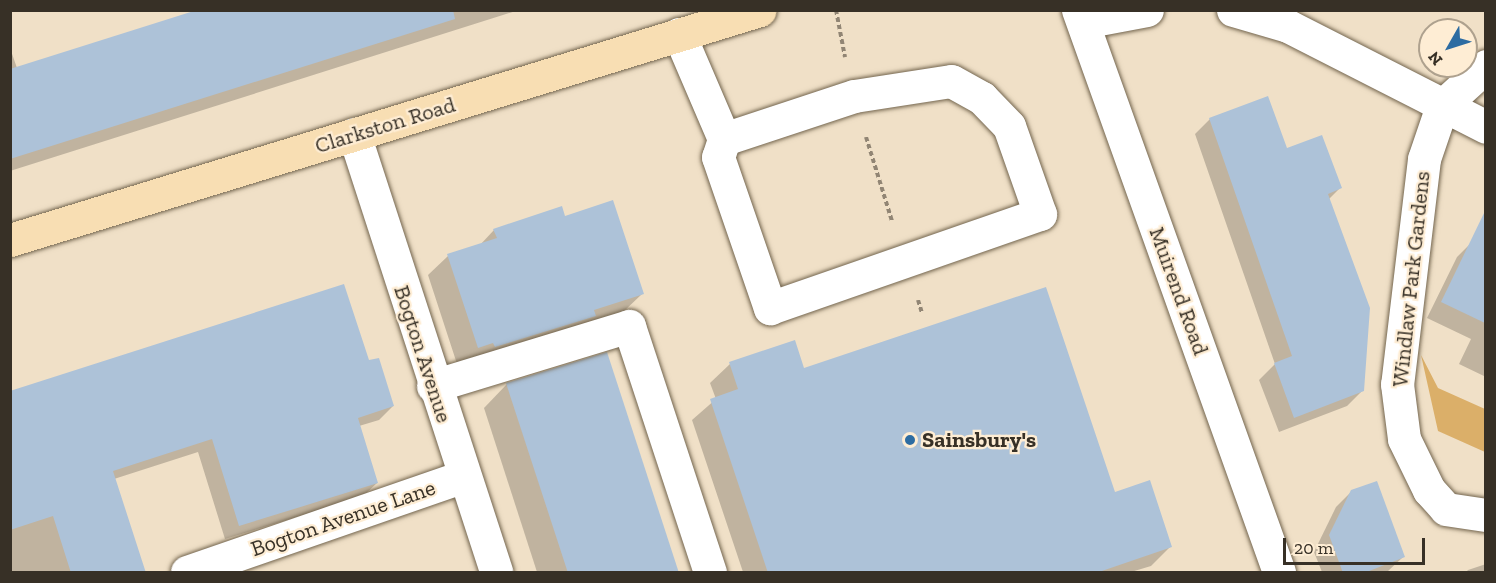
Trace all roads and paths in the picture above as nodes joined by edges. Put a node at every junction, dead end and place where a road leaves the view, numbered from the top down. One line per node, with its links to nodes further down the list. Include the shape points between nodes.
1 (836, 10): 8 (path)
2 (1147, 10): 5 (street)
3 (1233, 10): 9 (street, via 1288,26)
4 (743, 13): 6 (main road, Clarkston Road)
5 (1080, 16): 19 (street, Muirend Road)
6 (679, 34): 11 (main road, Clarkston Road); 12 (street)
7 (1485, 66): 9 (street)
8 (854, 96): 12 (street); 14 (path); 14 (street, via 951,81 982,98 1009,126 1040,214)
9 (1442, 106): 10 (street); 18 (street, Windlaw Park Gardens, via 1424,159 1397,384 1404,439 1429,489 1446,509)
10 (1485, 127)
11 (354, 134): 13 (main road, Clarkston Road); 16 (street, Bogton Avenue)
12 (724, 139): 14 (street, via 718,158 770,308)
13 (10, 240)
14 (904, 261): 15 (path)
15 (922, 313)
16 (433, 386): 17 (street, Bogton Avenue); 22 (street, via 628,326)
17 (464, 476): 20 (street, Bogton Avenue Lane); 21 (street, Bogton Avenue)
18 (1485, 515)
19 (1270, 569)
20 (187, 573)
21 (496, 573)
22 (710, 573)

